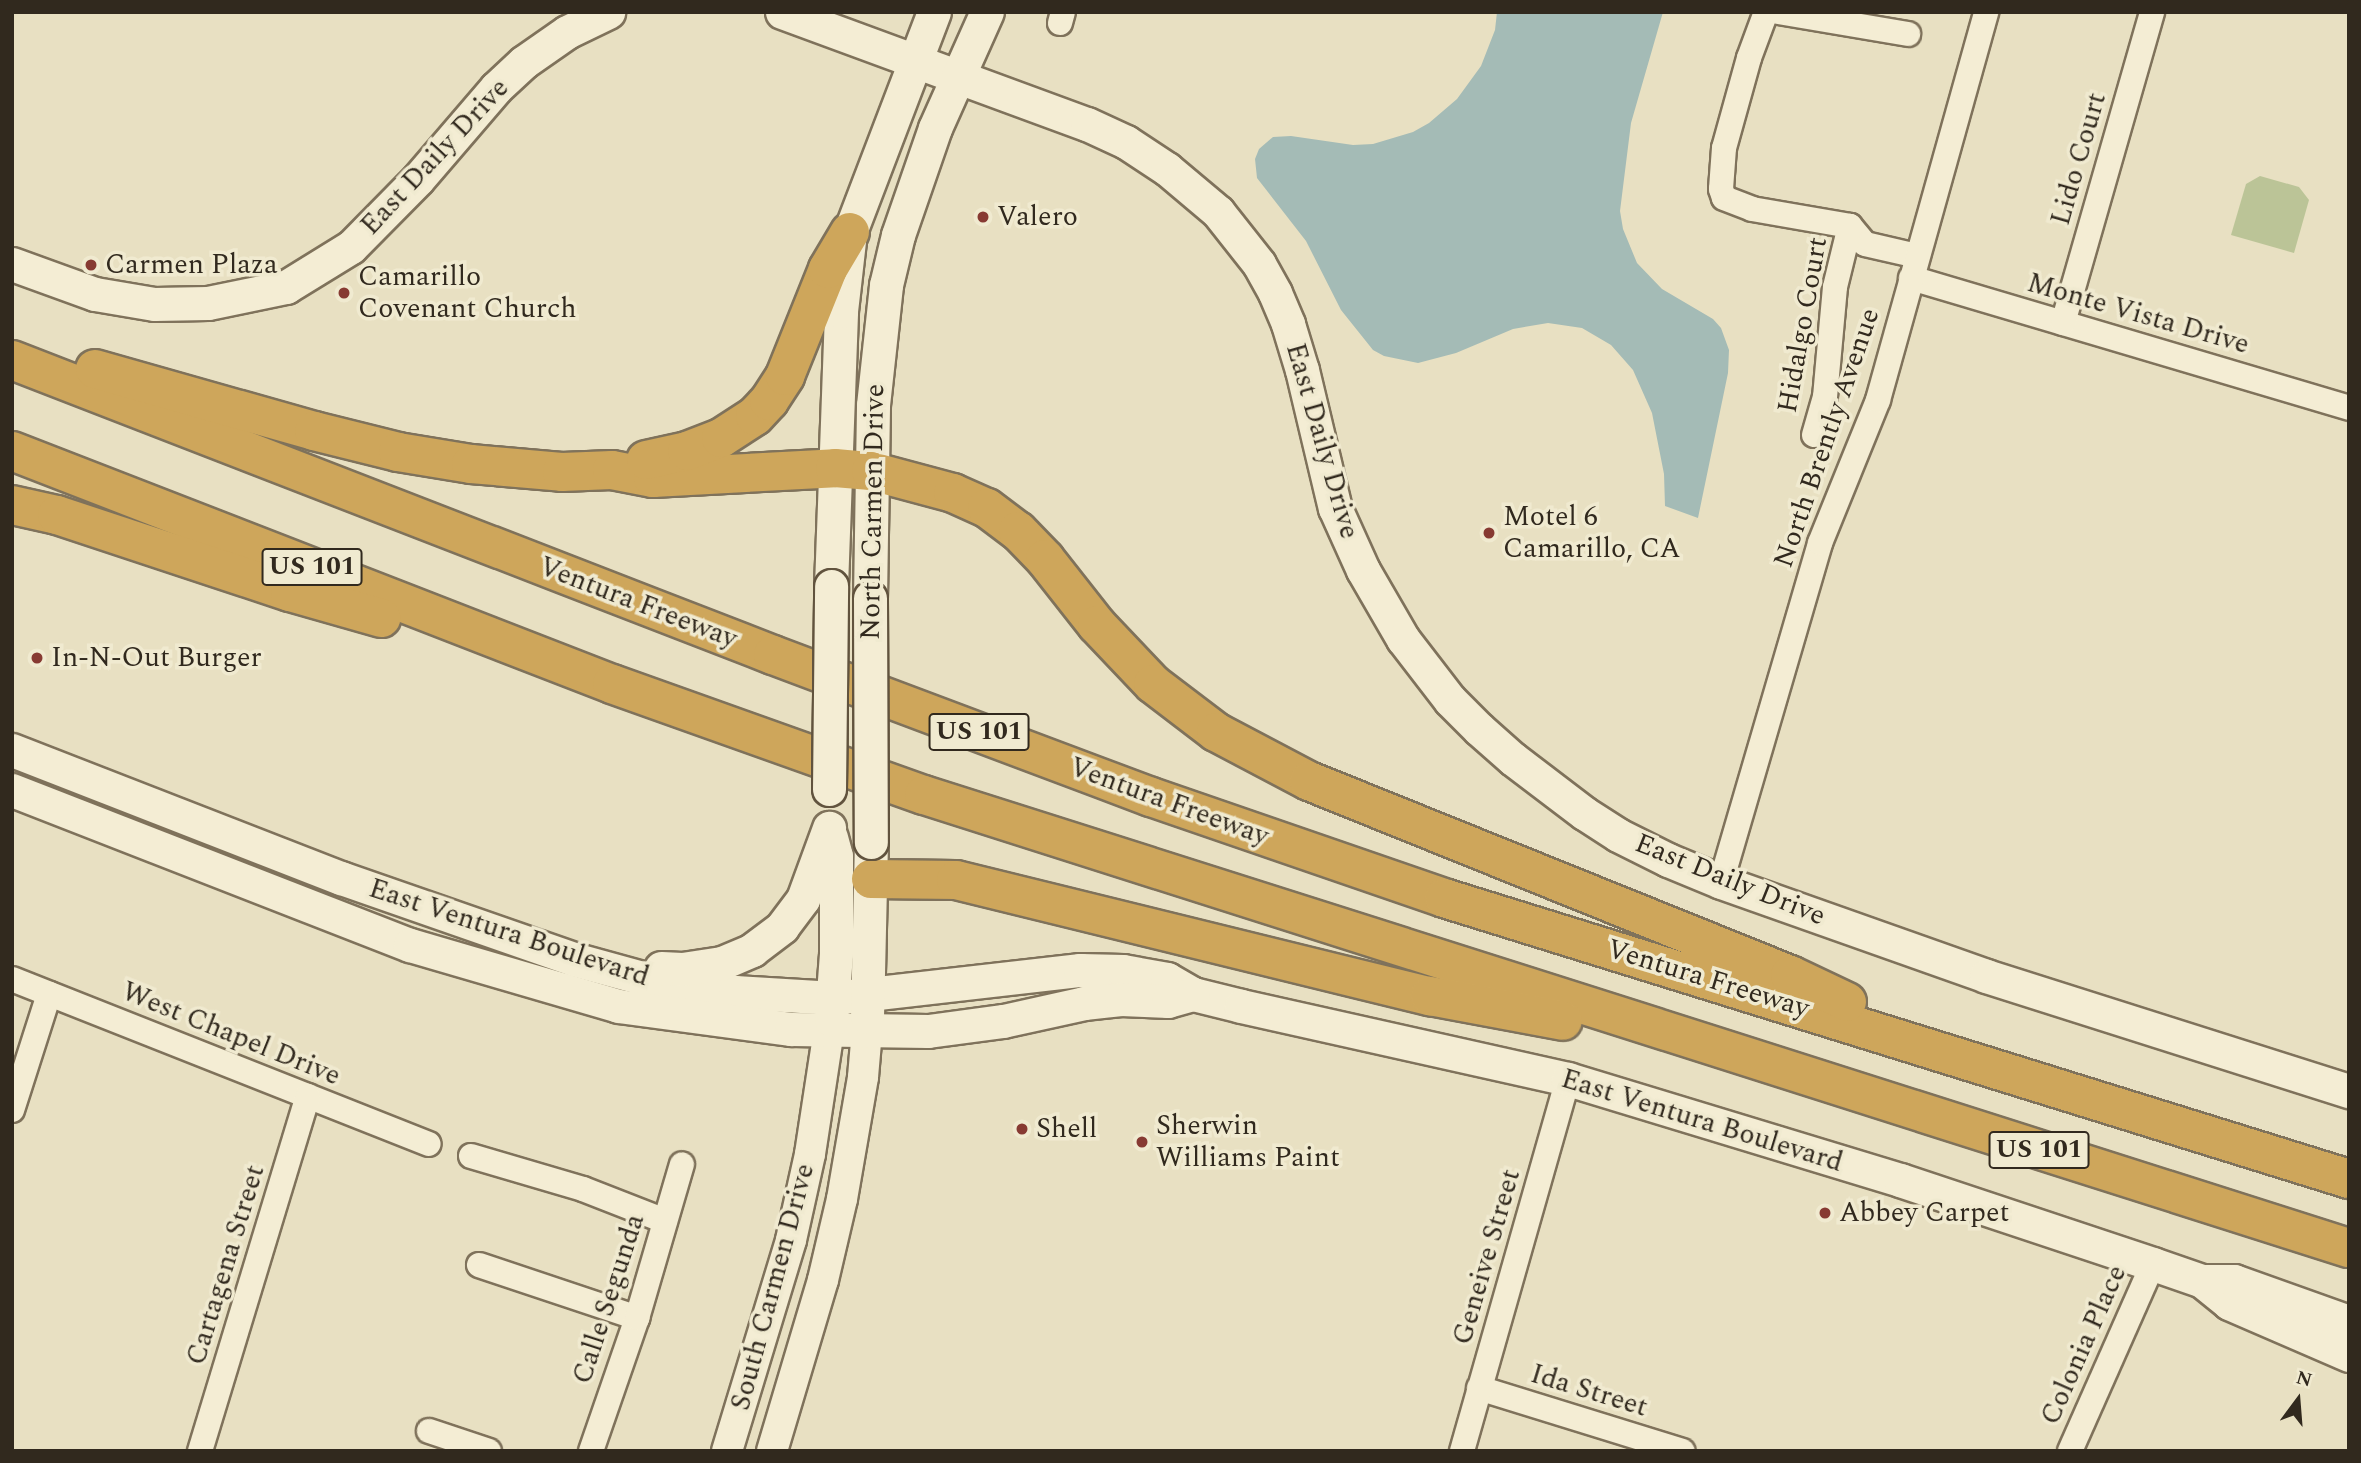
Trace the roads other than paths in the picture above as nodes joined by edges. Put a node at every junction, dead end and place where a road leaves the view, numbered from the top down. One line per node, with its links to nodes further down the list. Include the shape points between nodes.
1 (608, 12): 14 (main road, East Daily Drive, via 524,62 351,247 286,287 208,303 154,304 95,294)
2 (782, 12): 10 (main road, East Daily Drive)
3 (934, 12): 10 (main road, North Carmen Drive)
4 (987, 12): 11 (main road, North Carmen Drive)
5 (1766, 12): 12 (street, Monte Vista Drive, via 1724,148 1724,198 1752,209)
6 (1778, 12): 9 (street)
7 (1986, 12): 15 (street, North Brently Avenue)
8 (2152, 12): 16 (street, Lido Court)
9 (1908, 34)
10 (914, 61): 11 (main road, East Daily Drive); 13 (main road, North Carmen Drive)
11 (960, 76): 23 (main road, North Carmen Drive, via 926,153 898,235 886,285 873,405); 30 (main road, East Daily Drive, via 1126,142 1218,212 1259,264 1275,293 1298,359 1335,508 1363,570 1403,639 1450,700 1550,789 1618,835)
12 (1850, 226): 15 (street, Monte Vista Drive, via 1866,244); 20 (street, Hidalgo Court, via 1835,286 1825,397)
13 (850, 232): 22 (highway, via 828,269 785,376 755,416 721,438 687,451); 23 (main road, North Carmen Drive, via 841,311)
14 (12, 264)
15 (1914, 267): 16 (street, Monte Vista Drive); 30 (street, North Brently Avenue, via 1878,400 1820,543)
16 (2063, 323): 19 (street, Monte Vista Drive)
17 (12, 346): 22 (highway, via 398,452 535,471)
18 (12, 360): 39 (highway, Ventura Freeway / US 101, via 1151,797 1444,898)
19 (2349, 408)
20 (1814, 435)
21 (12, 451): 25 (highway, US 101)
22 (612, 470): 23 (highway, via 653,478)
23 (853, 470): 28 (main road, North Carmen Drive, bridge, via 831,586); 29 (main road, North Carmen Drive, bridge, via 870,598); 39 (highway, via 953,493 987,508 1045,559 1097,625 1153,684 1216,732 1268,761 1790,975)
24 (12, 505): 25 (highway, via 57,515 290,592)
25 (612, 684): 38 (highway, US 101, via 924,795)
26 (12, 750): 31 (main road, East Ventura Boulevard, via 341,878)
27 (12, 790): 36 (main road, East Ventura Boulevard, via 410,945 593,1001 791,1029)
28 (829, 828): 31 (main road, via 803,899 782,927 752,950 722,963 682,969); 36 (main road, North Carmen Drive, via 836,856)
29 (871, 879): 35 (main road, North Carmen Drive); 38 (highway, via 956,880 1430,996)
30 (1721, 882): 41 (main road, East Daily Drive, via 1986,976)
31 (573, 959): 36 (main road, East Ventura Boulevard, via 683,986)
32 (12, 979): 33 (street, West Chapel Drive)
33 (49, 993): 42 (street, West Chapel Drive); 43 (street)
34 (1193, 993): 35 (main road, East Ventura Boulevard, via 1167,979 1080,970); 37 (main road, East Ventura Boulevard, via 1168,1001 1084,1003 953,1029); 40 (main road, East Ventura Boulevard)
35 (867, 995): 36 (main road, East Ventura Boulevard); 37 (main road, North Carmen Drive)
36 (832, 1014): 37 (main road, East Ventura Boulevard); 61 (street, South Carmen Drive, via 791,1240)
37 (867, 1030): 62 (street, South Carmen Drive, via 842,1199)
38 (1730, 1053): 49 (highway, US 101)
39 (1962, 1058): 47 (highway, Ventura Freeway / US 101)
40 (1568, 1079): 50 (main road, East Ventura Boulevard, via 1900,1180); 56 (street, Geneive Street)
41 (2349, 1091)
42 (307, 1096): 44 (street, West Chapel Drive); 58 (street, Cartagena Street)
43 (12, 1110)
44 (428, 1144)
45 (471, 1156): 48 (street, via 583,1189)
46 (681, 1164): 48 (street, Calle Segunda)
47 (2349, 1179)
48 (665, 1221): 53 (street, Calle Segunda)
49 (2349, 1248)
50 (2154, 1264): 52 (main road, East Ventura Boulevard); 65 (street, Colonia Place)
51 (480, 1265): 53 (street)
52 (2202, 1281): 54 (main road, East Ventura Boulevard, via 2234,1281); 55 (main road, East Ventura Boulevard, via 2229,1303)
53 (637, 1318): 60 (street, Calle Segunda)
54 (2349, 1322)
55 (2349, 1354)
56 (1479, 1388): 63 (street, Geneive Street); 64 (street, Ida Street)
57 (429, 1431): 59 (street)
58 (201, 1451)
59 (489, 1451)
60 (591, 1451)
61 (727, 1451)
62 (772, 1451)
63 (1462, 1451)
64 (1682, 1451)
65 (2070, 1451)

